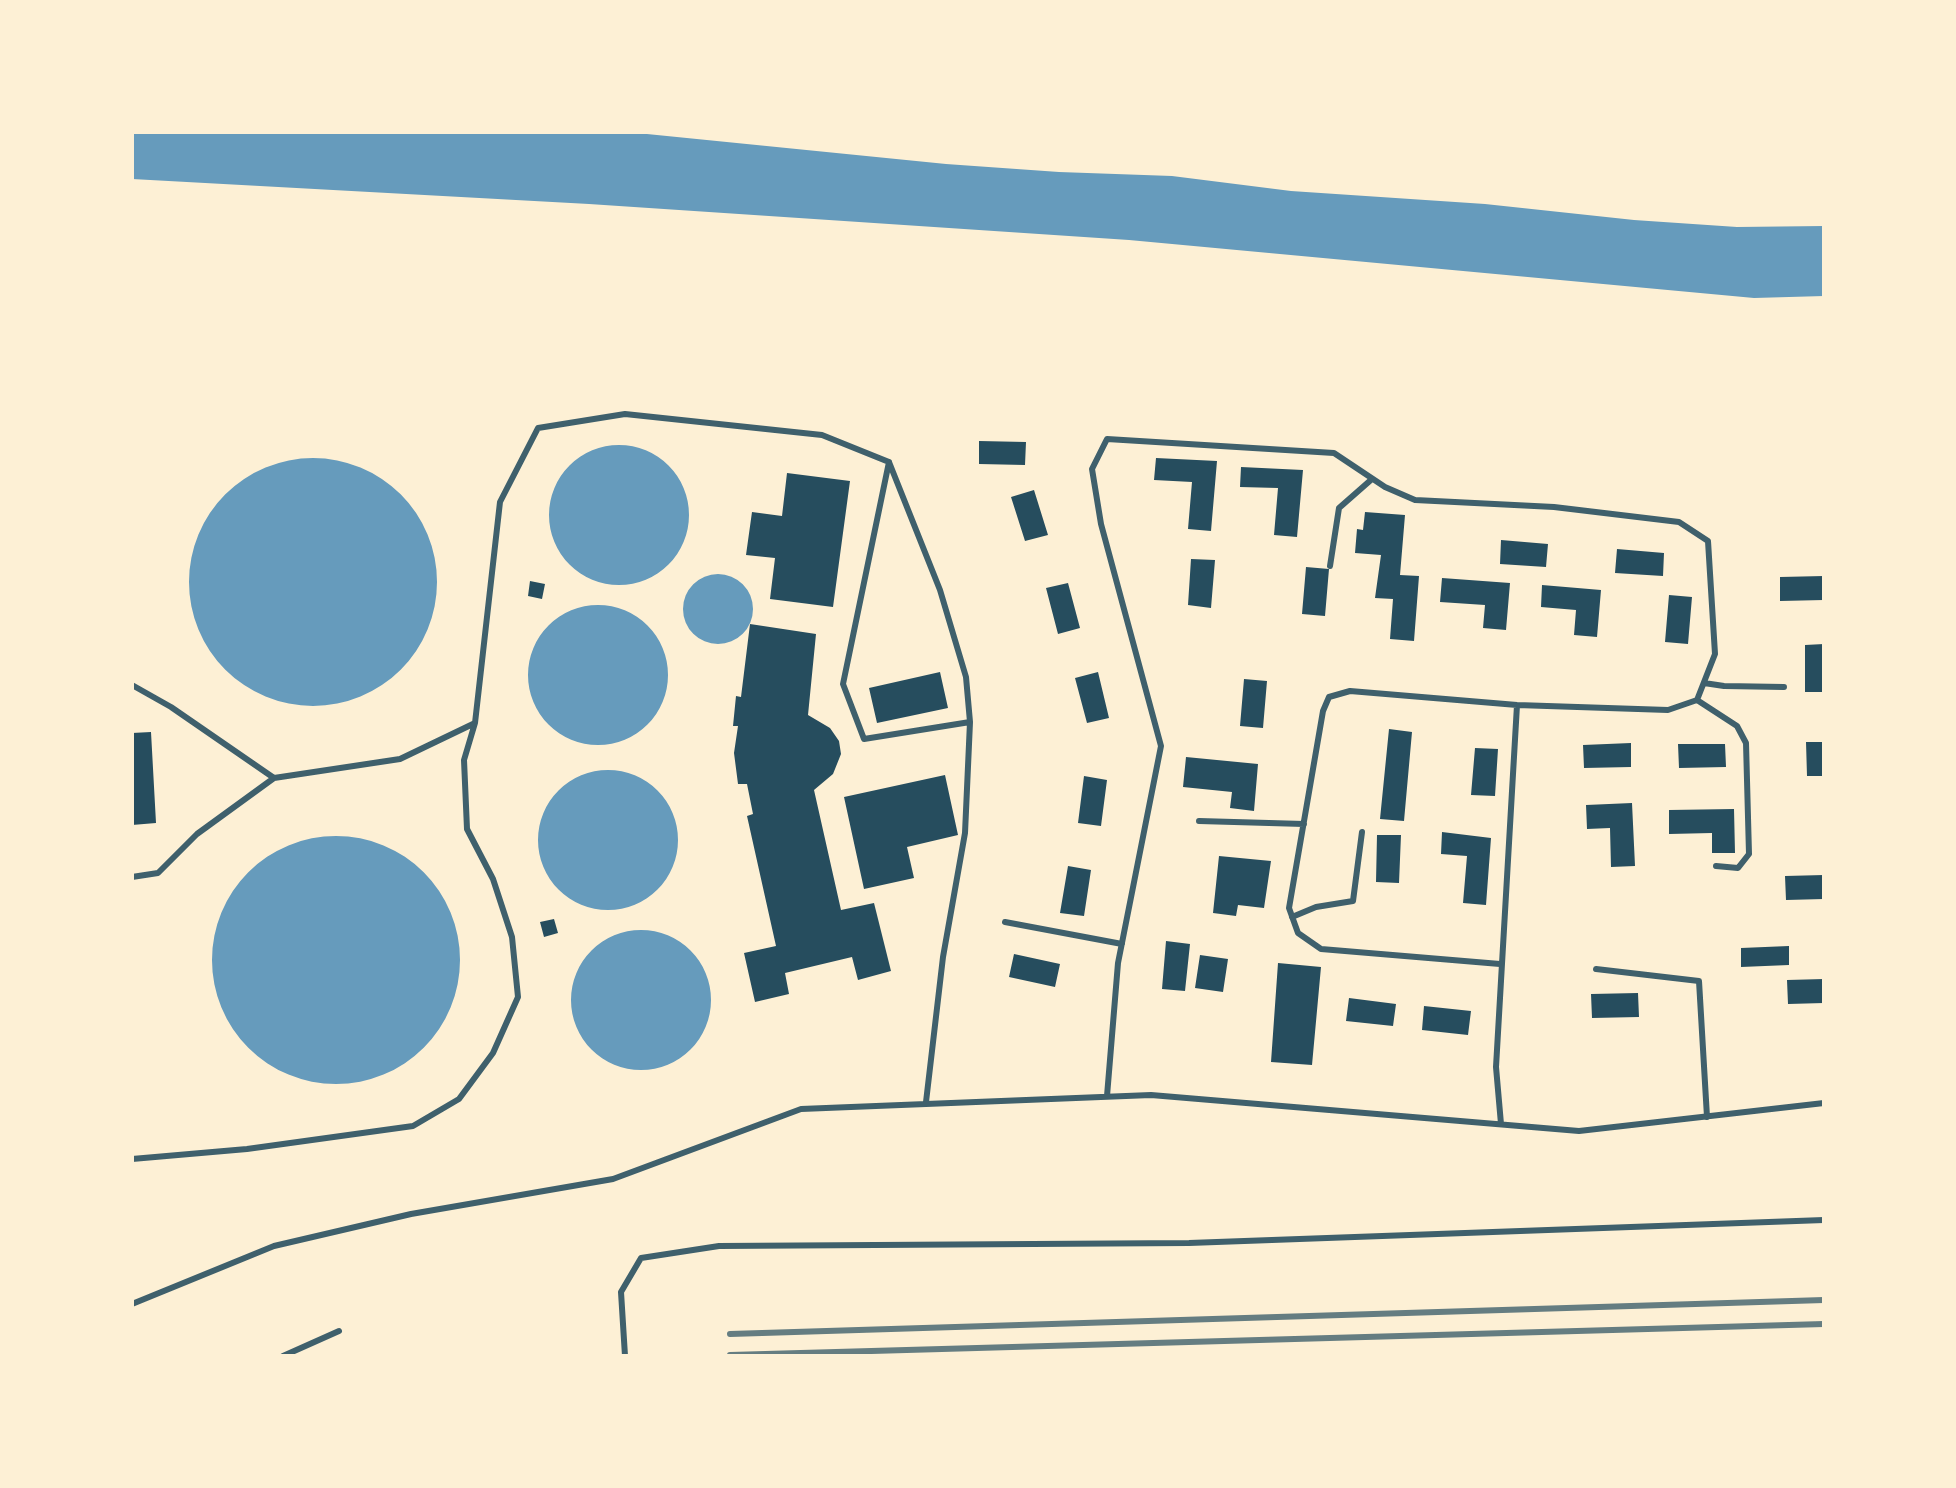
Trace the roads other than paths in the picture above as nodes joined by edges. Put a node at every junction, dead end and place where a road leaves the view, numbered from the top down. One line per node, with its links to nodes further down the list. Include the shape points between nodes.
1 (889, 462): 9 (lane, via 940,590 966,677); 9 (lane, via 843,684 864,739); 10 (lane, via 822,435 625,414 538,428 500,502)
2 (1372, 479): 3 (lane, via 1339,508); 4 (lane, via 1415,500 1554,507 1679,522 1708,541 1715,654); 19 (lane, via 1334,453 1107,439 1092,469 1101,524 1161,746)
3 (1330, 566)
4 (1704, 683): 6 (lane); 7 (lane)
5 (132, 685): 11 (lane)
6 (1784, 687)
7 (1697, 700): 8 (lane, via 1668,710); 15 (lane, via 1737,726 1746,743 1749,854 1738,868)
8 (1517, 705): 13 (lane, via 1350,691 1329,697); 20 (lane)
9 (970, 722): 23 (lane, via 965,833)
10 (475, 723): 11 (lane, via 400,759); 27 (lane, via 464,760 467,829 493,879 512,937 518,997 493,1053 459,1099 413,1126)
11 (274, 778): 16 (lane, via 197,834 158,873)
12 (1199, 821): 13 (lane)
13 (1304, 824): 17 (lane, via 1289,908)
14 (1362, 832): 17 (lane, via 1353,901)
15 (1716, 866)
16 (132, 877)
17 (1292, 917): 20 (lane, via 1298,933 1321,949)
18 (1005, 922): 19 (lane)
19 (1122, 944): 22 (lane)
20 (1500, 964): 26 (lane, via 1496,1067)
21 (1596, 969): 25 (lane, via 1699,981)
22 (1107, 1096): 23 (lane); 26 (lane, via 1151,1095)
23 (926, 1102): 29 (lane, via 801,1109 613,1179 411,1214 274,1246)
24 (1824, 1103): 25 (lane)
25 (1707, 1117): 26 (lane, via 1579,1131)
26 (1501, 1124)
27 (132, 1159)
28 (1824, 1220): 32 (lane, via 1189,1243 719,1246 641,1258 621,1292)
29 (132, 1304)
30 (339, 1331): 31 (lane)
31 (283, 1356)
32 (625, 1356)

